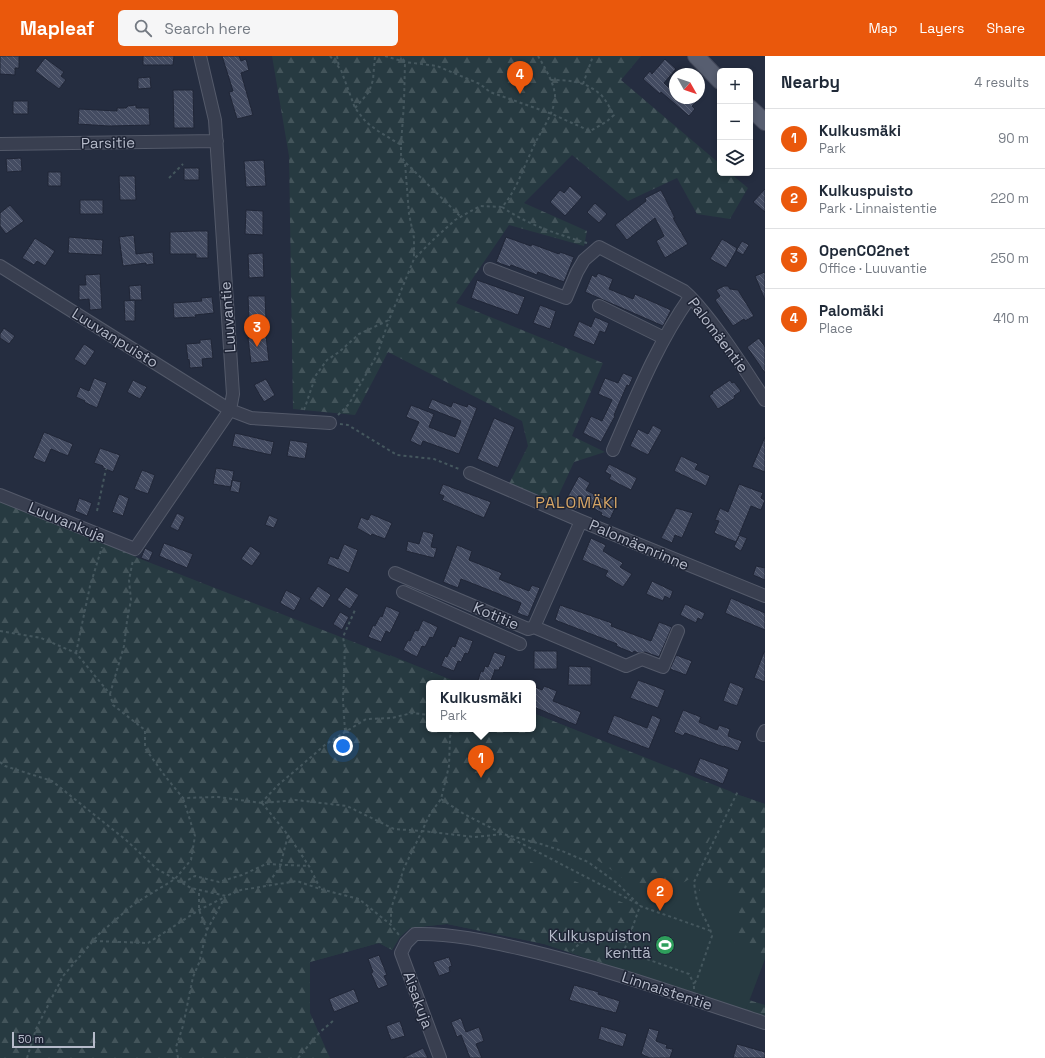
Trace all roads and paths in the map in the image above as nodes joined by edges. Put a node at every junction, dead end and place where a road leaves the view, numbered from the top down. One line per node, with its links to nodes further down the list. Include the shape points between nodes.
1 (200, 56): 19 (street, Luuvantie, via 215,120)
2 (330, 56): 11 (path)
3 (337, 56): 11 (path)
4 (375, 56): 15 (path, via 369,92)
5 (385, 56): 10 (path)
6 (401, 56): 10 (path)
7 (538, 56): 13 (path)
8 (593, 56): 14 (path)
9 (696, 56): 12 (main road)
10 (405, 62): 17 (path, via 437,66 480,84 490,92); 21 (path)
11 (339, 67): 15 (path)
12 (717, 77)
13 (550, 80): 14 (path, via 569,80); 17 (path, via 555,97)
14 (583, 84): 17 (path, via 601,95 614,115 590,131)
15 (355, 108): 21 (path, via 366,122)
16 (753, 111): 18 (main road)
17 (552, 114): 25 (path, via 533,147 510,197)
18 (765, 122)
19 (217, 141): 20 (street, Parsitie); 36 (street, Luuvantie, via 233,394)
20 (0, 144)
21 (401, 145): 22 (path, via 401,155)
22 (405, 162): 26 (path); 28 (path, via 409,214 414,238)
23 (183, 164): 24 (path)
24 (169, 178)
25 (502, 207): 26 (path, via 480,206); 27 (path, via 542,229)
26 (461, 217): 28 (path)
27 (599, 247): 30 (street, via 584,260 566,298); 31 (street, Palomäentie, via 684,291)
28 (414, 260): 33 (path)
29 (0, 266): 36 (street, Luuvanpuisto)
30 (490, 270)
31 (690, 297): 34 (street); 35 (street, Palomäentie, via 727,342)
32 (599, 306): 34 (street)
33 (389, 320): 37 (path, via 359,334 327,360 316,375); 38 (path, via 377,355 349,404)
34 (664, 338): 39 (street)
35 (765, 400)
36 (230, 410): 37 (street, Luuvanpuisto, via 252,418); 46 (street, Luuvantie)
37 (302, 421): 38 (street, Luuvanpuisto)
38 (330, 423): 41 (path, via 348,425 397,455 434,459)
39 (613, 450)
40 (106, 470): 43 (path)
41 (470, 473): 44 (street, Palomäenrinne)
42 (0, 495): 45 (street, Luuvankuja)
43 (97, 511)
44 (581, 521): 49 (street, Palomäenrinne); 54 (street, Kotitie)
45 (105, 538): 46 (street, Luuvankuja); 59 (path, via 96,562)
46 (135, 549): 60 (path, via 129,580 131,600 124,646)
47 (395, 573): 50 (street, Kotitie)
48 (403, 592): 52 (street)
49 (765, 596)
50 (469, 604): 52 (street); 54 (street, Kotitie, via 528,629)
51 (355, 610): 62 (path, via 343,637)
52 (463, 619): 58 (street)
53 (0, 627): 56 (path)
54 (534, 627): 57 (street, via 626,666 642,659 663,667)
55 (0, 630): 56 (path)
56 (3, 631): 59 (path, via 41,638)
57 (678, 632)
58 (520, 644)
59 (76, 653): 60 (path)
60 (110, 694): 66 (path, via 113,705 145,730 145,748)
61 (426, 714): 62 (path, via 412,713 392,718 366,719)
62 (345, 731): 68 (path, via 278,785)
63 (451, 732): 67 (path, via 450,766)
64 (0, 762): 74 (path, via 5,766 52,781 126,840 157,869)
65 (738, 791): 84 (path, via 694,882 699,906)
66 (183, 798): 68 (path, via 218,798); 74 (path, via 195,836 191,860)
67 (441, 799): 69 (path, via 430,814); 70 (path)
68 (261, 803): 69 (path, via 296,800 347,806 394,829); 71 (path)
69 (422, 832): 70 (path, via 475,837); 82 (path, via 404,868 391,909)
70 (503, 834): 80 (path); 80 (path, via 548,846 588,862 617,883)
71 (288, 835): 72 (path); 73 (path)
72 (281, 865): 73 (path); 75 (path, via 266,864 219,882 195,876); 76 (path)
73 (308, 866): 77 (path)
74 (175, 879): 75 (path); 85 (path, via 134,904)
75 (182, 883): 78 (path)
76 (267, 885): 77 (path, via 297,881); 79 (path)
77 (320, 889): 82 (path, via 359,899)
78 (199, 890): 79 (path); 81 (path)
79 (226, 896): 81 (path); 83 (path)
80 (640, 906): 84 (path); 86 (path)
81 (198, 910): 83 (path); 85 (path, via 148,943)
82 (391, 925): 87 (path)
83 (207, 930): 94 (path, via 176,1047)
84 (711, 931): 89 (path, via 712,936)
85 (94, 940): 93 (path, via 63,976 36,1028)
86 (628, 940): 88 (path, via 598,938 580,942); 90 (path, via 624,951 689,974)
87 (406, 943): 88 (street, Linnaistentie, via 414,934 434,934 500,944); 96 (street, Aisakuja, via 401,953)
88 (565, 958): 92 (street, Linnaistentie)
89 (697, 979)
90 (694, 984)
91 (334, 1020): 95 (path)
92 (765, 1023)
93 (27, 1058)
94 (178, 1058)
95 (298, 1058)
96 (440, 1058)

